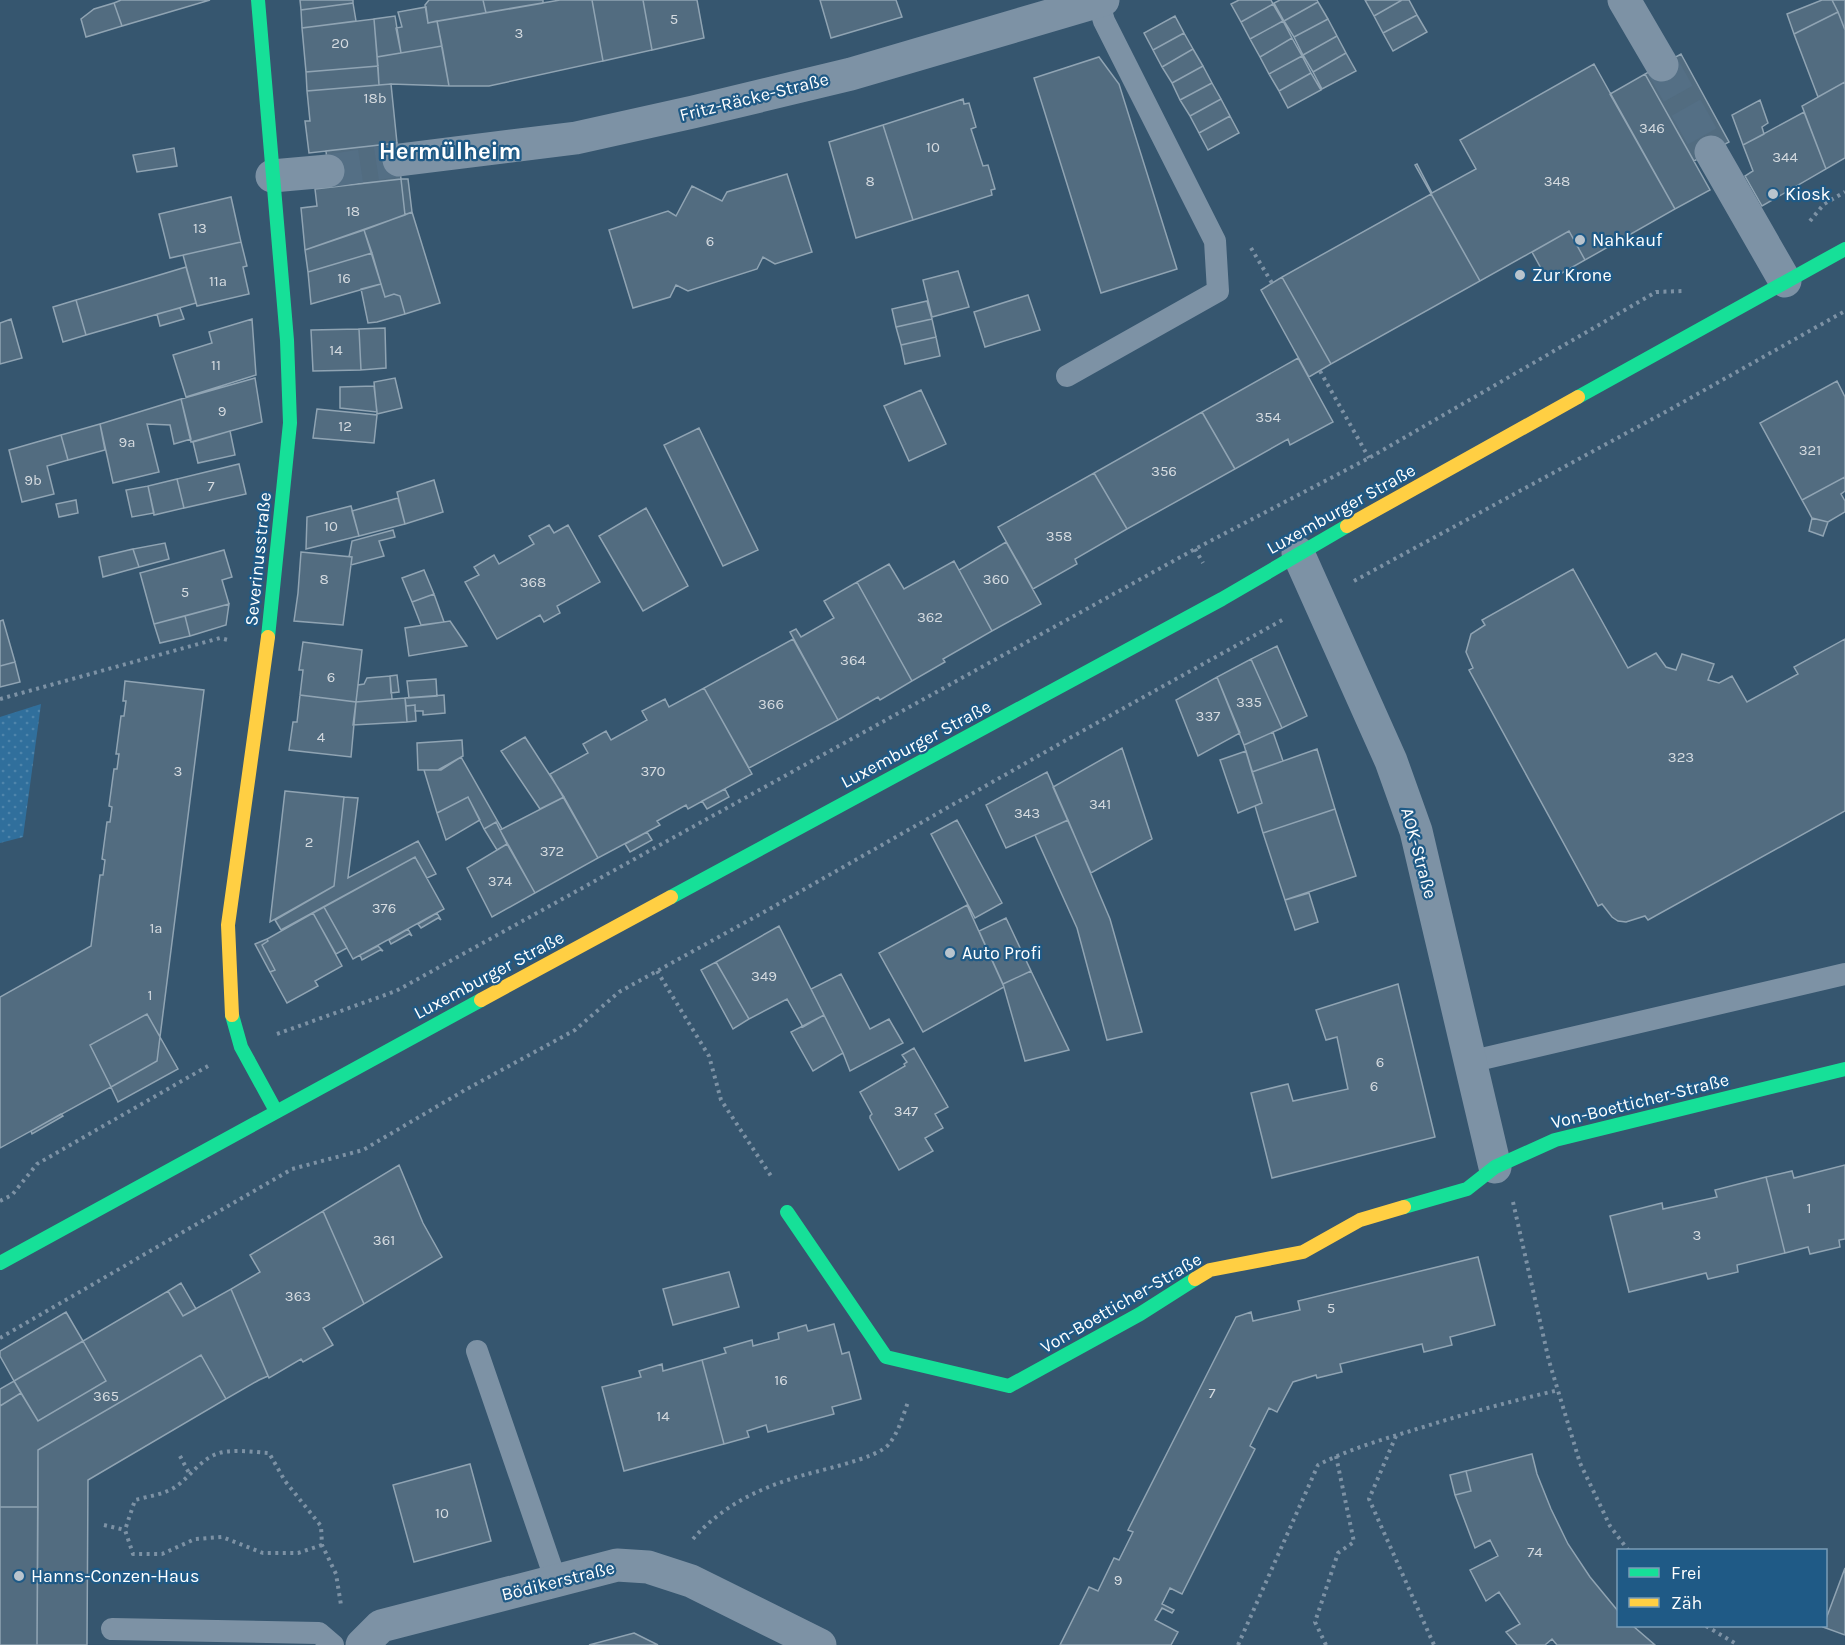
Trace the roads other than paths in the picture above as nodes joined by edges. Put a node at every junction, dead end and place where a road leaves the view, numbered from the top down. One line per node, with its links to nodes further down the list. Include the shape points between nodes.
1 (258, 0): 8 (street, Severinusstraße)
2 (1624, 0): 4 (street)
3 (1100, 1): 6 (street, Fritz-Räcke-Straße, via 851,74 693,112 576,138); 11 (lane, via 1104,21 1215,241 1218,291)
4 (1662, 64)
5 (1711, 152): 10 (street)
6 (399, 160)
7 (328, 171): 8 (street)
8 (272, 176): 16 (street, Severinusstraße, via 287,340 290,423 267,647 228,925 231,1012 241,1047)
9 (1845, 249): 10 (street, Luxemburger Straße)
10 (1778, 268): 12 (street, Luxemburger Straße, via 1563,407)
11 (1067, 376)
12 (1298, 553): 14 (street, AOK-Straße, via 1391,761 1416,831); 16 (street, Luxemburger Straße, via 1222,598)
13 (1845, 974): 14 (lane)
14 (1469, 1062): 17 (street, AOK-Straße)
15 (1845, 1069): 17 (street, Von-Boetticher-Straße, via 1555,1140)
16 (276, 1111): 19 (street, Luxemburger Straße)
17 (1495, 1167): 18 (street, Von-Boetticher-Straße, via 1467,1189 1360,1220 1303,1252 1209,1270 1140,1314 1009,1386 886,1357)
18 (787, 1212)
19 (1, 1262)
20 (477, 1351): 21 (lane)
21 (556, 1581): 24 (street, Bödikerstraße, via 381,1626); 25 (street, Bödikerstraße, via 616,1565 648,1567 692,1581)
22 (112, 1629): 23 (lane, via 319,1633)
23 (333, 1645)
24 (362, 1645)
25 (820, 1645)

